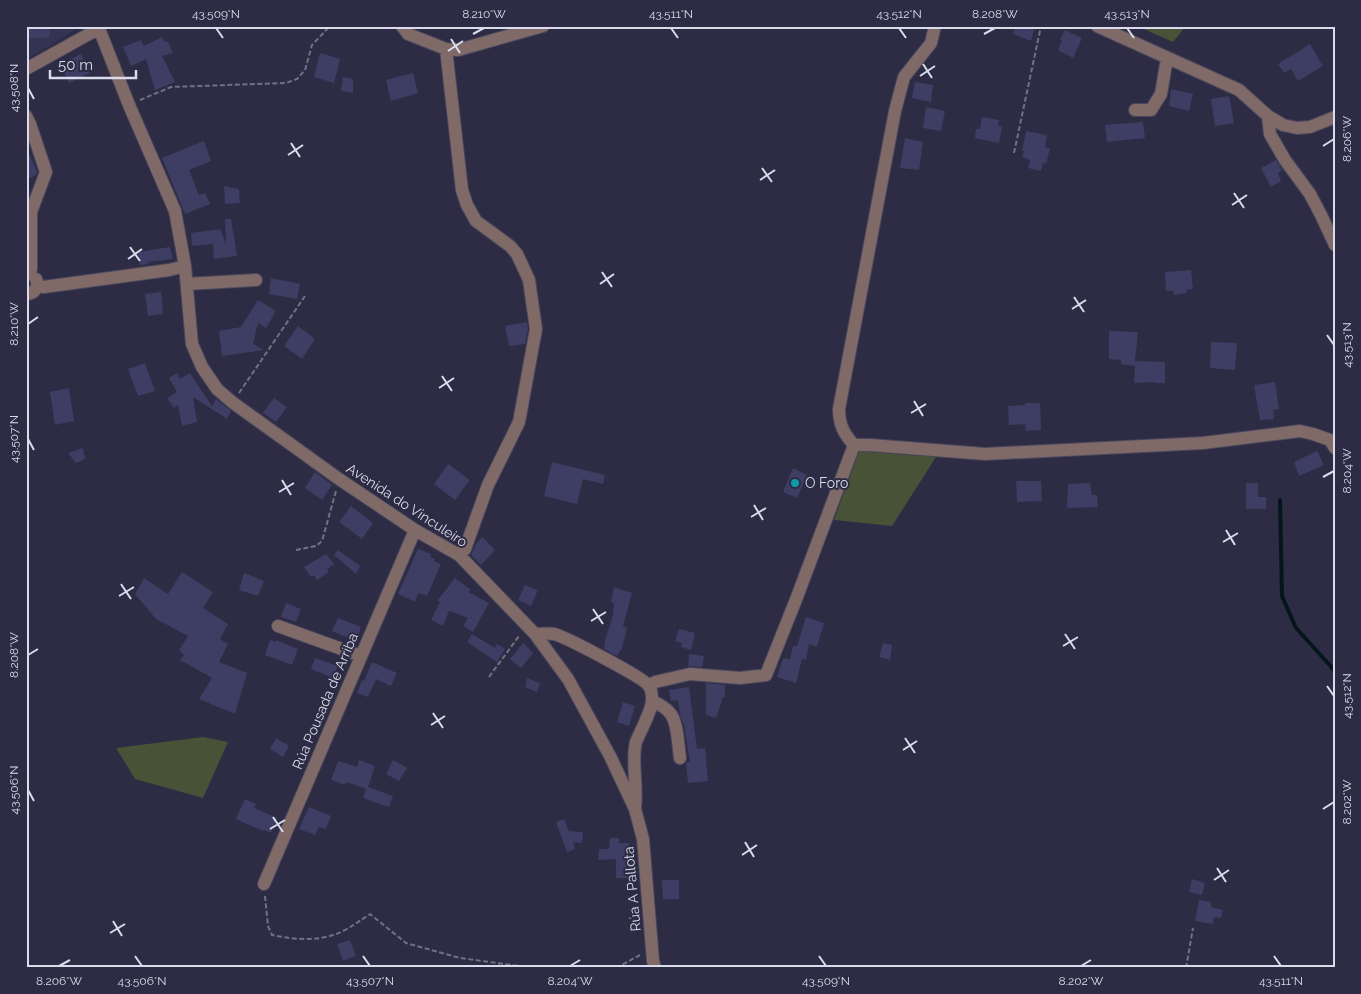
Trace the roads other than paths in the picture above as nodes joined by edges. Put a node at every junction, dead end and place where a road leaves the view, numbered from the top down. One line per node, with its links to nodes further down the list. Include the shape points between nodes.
1 (402, 26): 6 (street, via 408,34)
2 (543, 26): 6 (street, via 458,50)
3 (935, 26): 21 (street, via 931,43 904,77 895,111 839,409 839,422)
4 (1097, 26): 7 (street)
5 (98, 28): 8 (street); 14 (street, Avenida do Vinculeiro, via 175,211)
6 (446, 49): 23 (street, via 462,190 476,221 517,254 529,280 536,329 519,422 488,485 465,549)
7 (1167, 58): 9 (street, via 1161,94 1150,110); 11 (street, via 1239,90)
8 (26, 69)
9 (1135, 110)
10 (26, 116): 15 (street, via 46,172 31,212 31,268)
11 (1268, 116): 12 (street, via 1283,125 1297,128 1310,127); 13 (street, via 1270,134 1310,194)
12 (1335, 117)
13 (1335, 245)
14 (185, 266): 17 (street, Avenida do Vinculeiro); 18 (street, via 44,287)
15 (28, 274): 18 (street, via 36,279)
16 (256, 280): 17 (street)
17 (187, 284): 22 (street, Avenida do Vinculeiro, via 192,344 217,389 339,479)
18 (38, 285): 19 (street, via 35,291)
19 (26, 294)
20 (1333, 440): 21 (street, via 1300,431 1203,443 985,454)
21 (854, 445): 27 (street, via 766,675 740,678 690,674)
22 (415, 530): 23 (street, Avenida do Vinculeiro); 26 (street, Rúa Pousada de Arriba)
23 (458, 555): 25 (street, Avenida do Vinculeiro)
24 (278, 626): 26 (street)
25 (531, 630): 27 (street, via 564,638); 30 (street, Avenida do Vinculeiro, via 568,679)
26 (361, 656): 31 (street, Rúa Pousada de Arriba)
27 (649, 686): 28 (street)
28 (653, 701): 29 (street, via 671,713); 30 (street, via 636,744)
29 (680, 758)
30 (635, 809): 32 (street, Rúa A Pallota, via 643,838)
31 (264, 884)
32 (655, 968)

